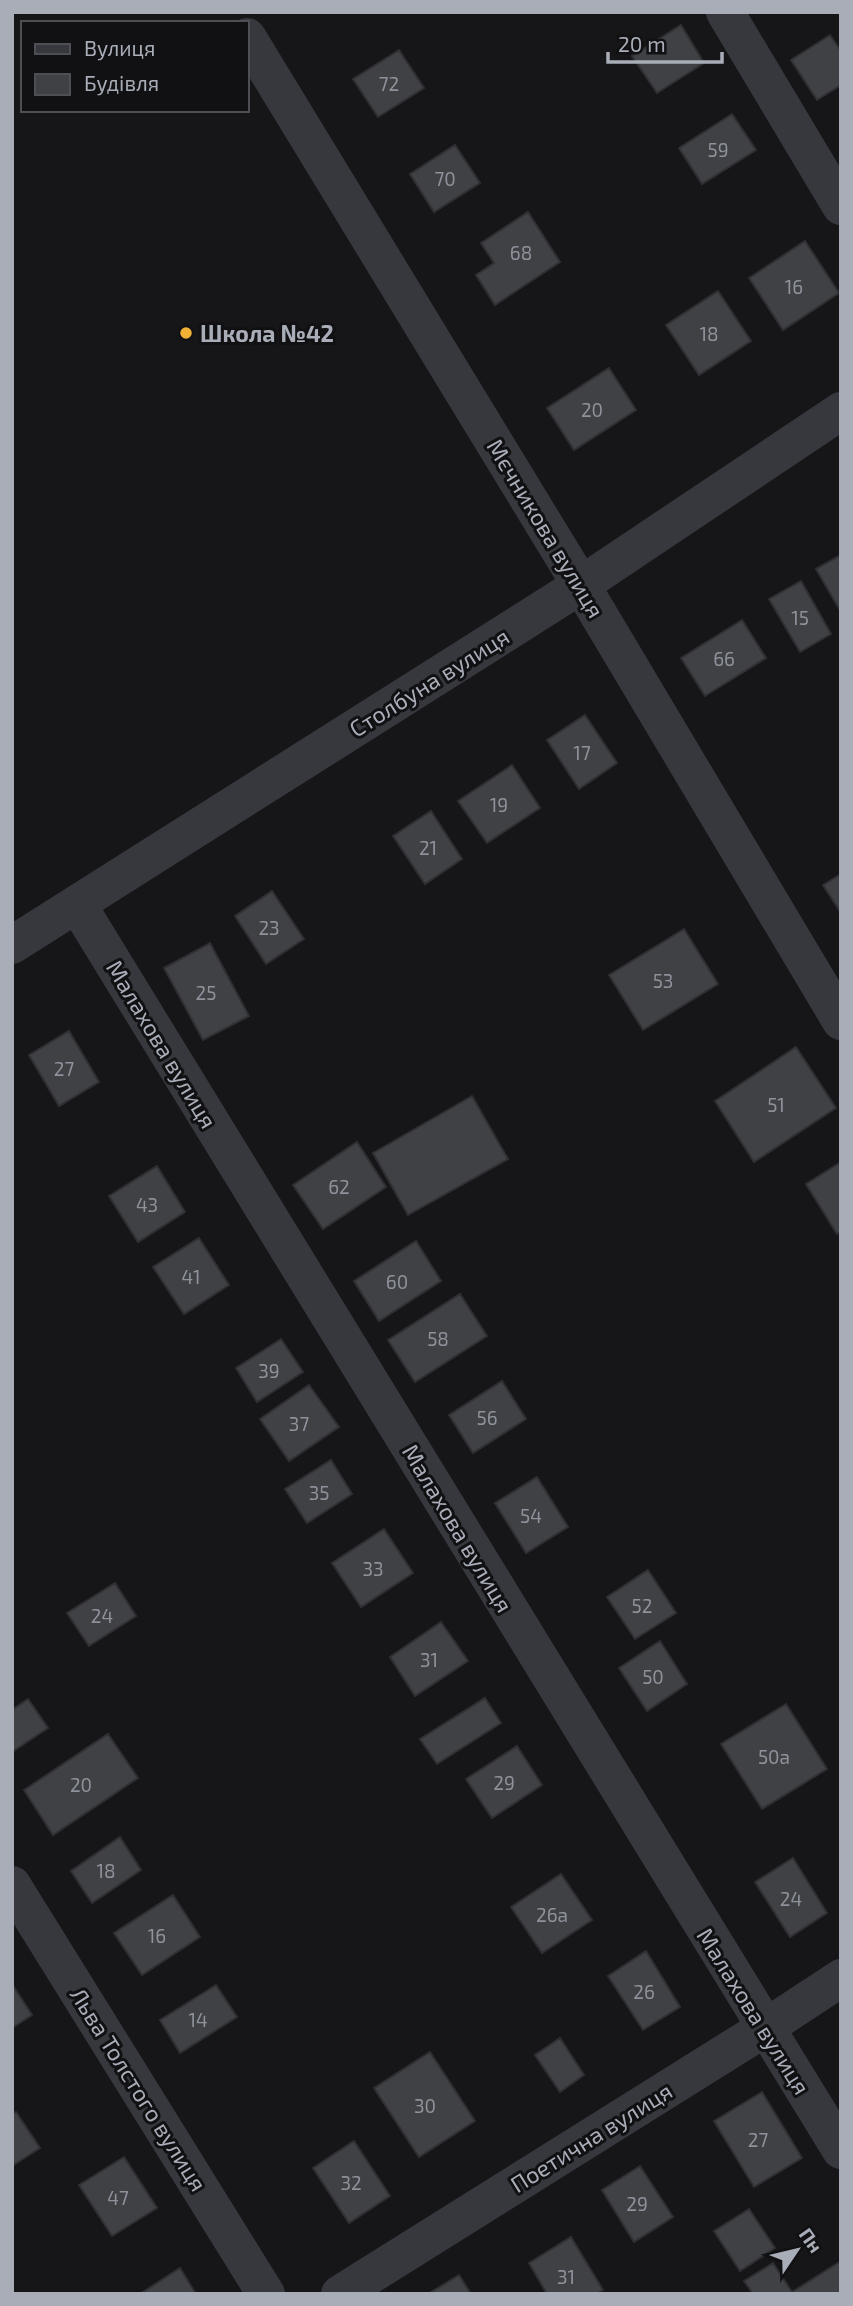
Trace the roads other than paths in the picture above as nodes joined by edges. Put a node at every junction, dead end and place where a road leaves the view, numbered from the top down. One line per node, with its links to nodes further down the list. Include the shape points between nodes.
1 (725, 12): 3 (street)
2 (248, 39): 5 (street, Мєчникова вулиця)
3 (841, 206)
4 (841, 411): 5 (street, Столбуна вулиця)
5 (581, 585): 6 (street, Столбуна вулиця); 8 (street, Мєчникова вулиця)
6 (77, 904): 7 (street, Столбуна вулиця); 11 (street, Малахова вулиця)
7 (12, 945)
8 (841, 1021)
9 (12, 1885): 13 (street, Льва Толстого вулиця)
10 (841, 1978): 11 (street, Поетична вулиця)
11 (765, 2028): 12 (street, Малахова вулиця); 14 (street, Поетична вулиця)
12 (841, 2150)
13 (266, 2294)
14 (340, 2294)

